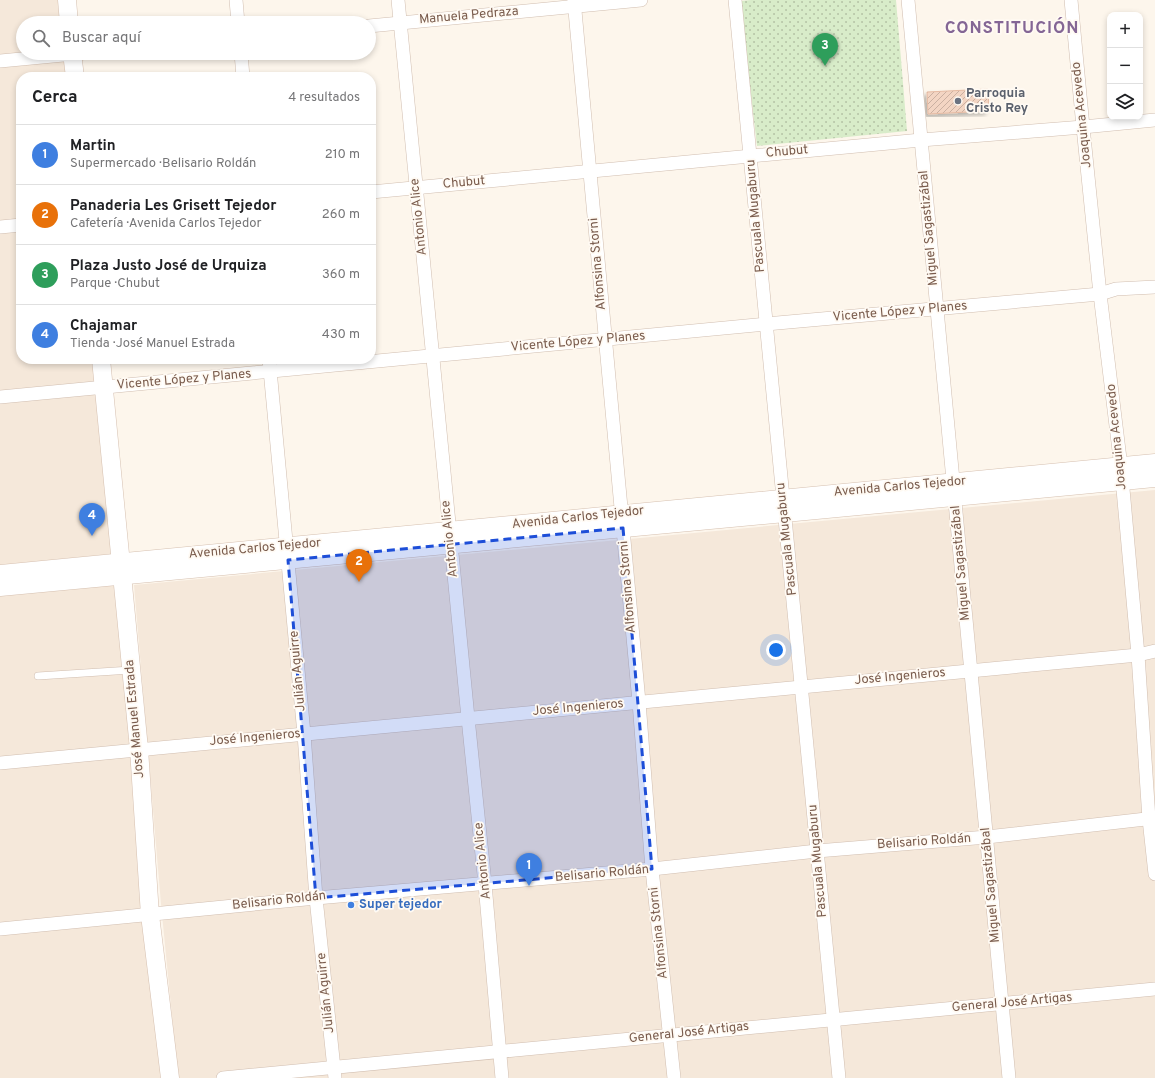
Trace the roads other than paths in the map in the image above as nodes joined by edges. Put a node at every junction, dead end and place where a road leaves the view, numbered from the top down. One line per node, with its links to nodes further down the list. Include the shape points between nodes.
1 (67, 0): 9 (main road)
2 (236, 0): 10 (street)
3 (398, 0): 11 (street, Antonio Alice)
4 (641, 0): 8 (street, Manuela Pedraza)
5 (735, 0): 22 (street, Pascuala Mugaburu)
6 (908, 0): 21 (street, Miguel Sagastizábal)
7 (1071, 0): 20 (street, Joaquina Acevedo)
8 (574, 3): 11 (street, Manuela Pedraza); 23 (street, Alfonsina Storni)
9 (69, 16)
10 (237, 16)
11 (400, 23): 12 (street, Manuela Pedraza); 24 (street, Antonio Alice)
12 (376, 25)
13 (16, 59): 16 (street)
14 (76, 60): 17 (main road)
15 (242, 60): 18 (street)
16 (0, 61)
17 (75, 72)
18 (243, 72)
19 (1155, 120): 20 (street, Chubut)
20 (1082, 127): 21 (street, Chubut); 29 (street, Joaquina Acevedo)
21 (921, 140): 22 (street, Chubut); 30 (street, Miguel Sagastizábal)
22 (750, 156): 23 (street, Chubut); 31 (street, Pascuala Mugaburu)
23 (590, 171): 24 (street, Chubut); 32 (street, Alfonsina Storni)
24 (416, 188): 25 (street, Chubut); 33 (street, Antonio Alice)
25 (376, 192)
26 (16, 225): 27 (street)
27 (0, 227)
28 (1155, 287): 29 (street, Vicente López y Planes, via 1116,289)
29 (1100, 294): 30 (street, Vicente López y Planes); 41 (street, Joaquina Acevedo)
30 (937, 309): 31 (street, Vicente López y Planes); 43 (street, Miguel Sagastizábal)
31 (766, 324): 32 (street, Vicente López y Planes); 44 (street, Pascuala Mugaburu)
32 (605, 340): 33 (street, Vicente López y Planes); 45 (street, Alfonsina Storni)
33 (433, 356): 34 (street, Vicente López y Planes); 46 (street, Antonio Alice)
34 (376, 359)
35 (102, 364): 38 (main road, José Manuel Estrada)
36 (288, 364): 37 (street, Vicente López y Planes)
37 (270, 365): 38 (street, Vicente López y Planes); 47 (street, Julián Aguirre)
38 (104, 387): 39 (street, Vicente López y Planes); 48 (main road, José Manuel Estrada)
39 (0, 397)
40 (1155, 463): 41 (main road, Avenida Carlos Tejedor)
41 (1122, 474): 42 (main road, Avenida Carlos Tejedor); 43 (main road, Avenida Carlos Tejedor); 52 (street, Joaquina Acevedo)
42 (1155, 478)
43 (954, 490): 44 (main road, Avenida Carlos Tejedor); 54 (street, Miguel Sagastizábal)
44 (784, 506): 45 (main road, Avenida Carlos Tejedor); 56 (street, Pascuala Mugaburu)
45 (622, 521): 46 (main road, Avenida Carlos Tejedor); 57 (street, Alfonsina Storni)
46 (450, 538): 47 (main road, Avenida Carlos Tejedor); 58 (street, Antonio Alice)
47 (287, 553): 48 (main road, Avenida Carlos Tejedor); 59 (street, Julián Aguirre)
48 (121, 569): 49 (main road, Avenida Carlos Tejedor); 50 (main road, Avenida Carlos Tejedor); 53 (main road, José Manuel Estrada)
49 (0, 574)
50 (0, 587)
51 (1155, 651): 52 (street, José Ingenieros)
52 (1138, 655): 54 (street, José Ingenieros); 62 (street, Joaquina Acevedo)
53 (131, 670): 55 (lane); 60 (main road, José Manuel Estrada)
54 (971, 671): 56 (street, José Ingenieros); 63 (street, Miguel Sagastizábal)
55 (38, 676)
56 (801, 686): 57 (street, José Ingenieros); 64 (street, Pascuala Mugaburu)
57 (639, 702): 58 (street, José Ingenieros); 65 (street, Alfonsina Storni)
58 (468, 718): 59 (street, José Ingenieros); 67 (street, Antonio Alice)
59 (304, 734): 60 (street, José Ingenieros); 68 (street, Julián Aguirre)
60 (139, 749): 61 (street, José Ingenieros); 69 (main road, José Manuel Estrada)
61 (0, 763)
62 (1152, 819): 63 (street, Belisario Roldán); 66 (street, Joaquina Acevedo)
63 (987, 837): 64 (street, Belisario Roldán); 72 (street, Miguel Sagastizábal)
64 (817, 850): 65 (street, Belisario Roldán); 73 (street, Pascuala Mugaburu)
65 (652, 869): 67 (street, Belisario Roldán); 74 (street, Alfonsina Storni)
66 (1155, 874)
67 (485, 884): 68 (street, Belisario Roldán); 75 (street, Antonio Alice)
68 (316, 898): 69 (street, Belisario Roldán); 76 (street, Julián Aguirre)
69 (150, 915): 70 (street, Belisario Roldán); 77 (main road, José Manuel Estrada)
70 (0, 929)
71 (1155, 989): 72 (street, General José Artigas)
72 (1002, 1004): 73 (street, General José Artigas); 82 (street, Miguel Sagastizábal)
73 (833, 1020): 74 (street, General José Artigas); 81 (street, Pascuala Mugaburu)
74 (670, 1035): 75 (street, General José Artigas); 80 (street, Alfonsina Storni)
75 (500, 1052): 76 (street, General José Artigas); 79 (street, Antonio Alice)
76 (335, 1073): 78 (street, General José Artigas)
77 (170, 1078)
78 (223, 1078)
79 (502, 1078)
80 (674, 1078)
81 (839, 1078)
82 (1009, 1078)

